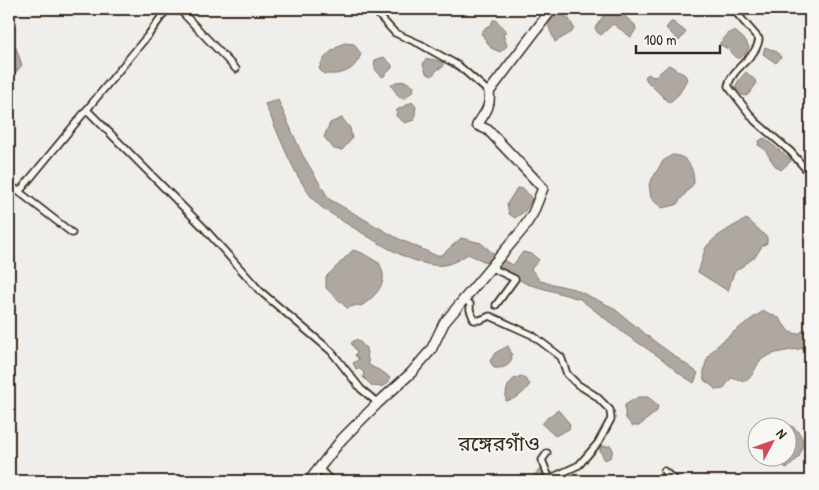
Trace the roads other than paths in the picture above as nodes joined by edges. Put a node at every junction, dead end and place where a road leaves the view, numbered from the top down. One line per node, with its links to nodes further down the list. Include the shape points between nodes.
1 (167, 9): 8 (street)
2 (179, 9): 6 (street)
3 (373, 9): 7 (street, via 395,32 459,66)
4 (552, 9): 7 (street)
5 (733, 9): 9 (street, via 759,39 728,86 755,120)
6 (236, 69)
7 (489, 92): 13 (street, via 488,107 478,125 488,130 543,188 523,228)
8 (87, 110): 11 (street); 16 (street, via 203,227 260,291 331,351 361,389)
9 (810, 174)
10 (9, 184): 11 (street)
11 (20, 192): 12 (street)
12 (72, 233)
13 (490, 267): 14 (street); 15 (street, via 515,280)
14 (464, 298): 16 (street, via 444,324 431,350 411,374); 20 (street, via 470,304 474,320 490,316 532,335 561,357 567,374 610,410 611,419 598,443 579,465)
15 (496, 305)
16 (378, 403): 18 (street)
17 (547, 454): 20 (street, via 542,460)
18 (319, 468): 21 (street); 22 (street)
19 (664, 471): 23 (street)
20 (550, 480)
21 (309, 481)
22 (331, 481)
23 (676, 481)

